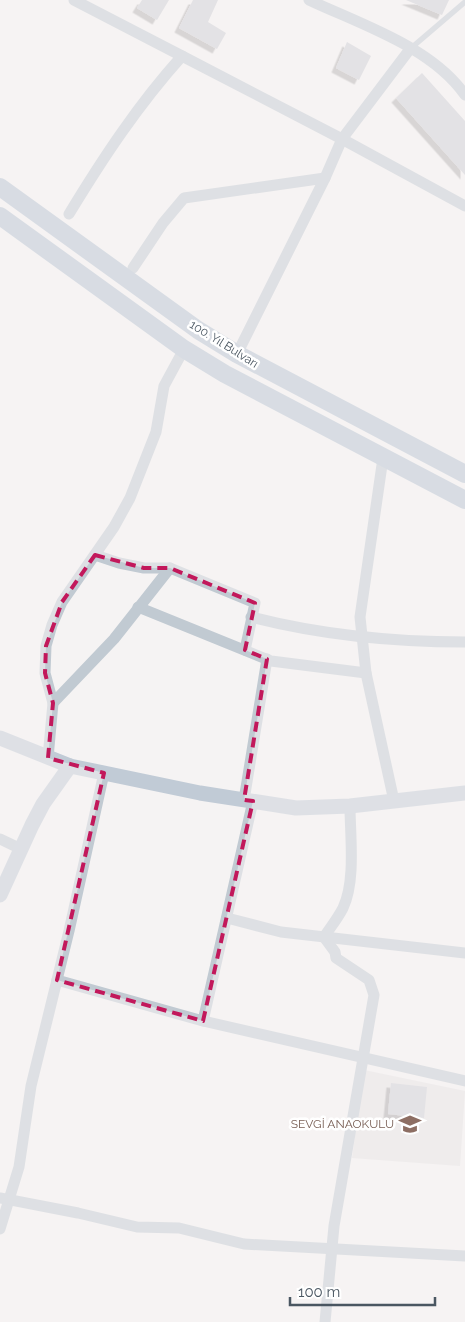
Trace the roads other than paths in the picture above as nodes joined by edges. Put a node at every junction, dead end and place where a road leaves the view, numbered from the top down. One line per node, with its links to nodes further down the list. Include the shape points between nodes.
1 (74, 0): 5 (street)
2 (309, 0): 4 (street)
3 (465, 2): 4 (lane)
4 (410, 49): 6 (street, via 438,65); 7 (street)
5 (182, 56): 7 (street); 11 (street, via 148,94 96,168)
6 (465, 95)
7 (342, 139): 8 (street); 10 (street)
8 (325, 178): 13 (street, via 184,198); 15 (street)
9 (0, 186): 15 (main road, 100. Yıl Bulvarı)
10 (465, 206)
11 (69, 214)
12 (0, 216): 14 (main road, 100. Yıl Bulvarı)
13 (133, 268)
14 (184, 349): 16 (main road, 100. Yıl Bulvarı, via 224,374); 19 (street, via 164,386 156,432 141,473 114,527)
15 (236, 354): 17 (main road, 100. Yıl Bulvarı)
16 (383, 458): 18 (main road, 100. Yıl Bulvarı); 23 (street, via 360,617)
17 (465, 474)
18 (465, 500)
19 (95, 555): 20 (street, via 136,566); 28 (street, via 62,602 46,646 45,673)
20 (170, 568): 21 (street); 22 (street, via 255,603)
21 (138, 607): 25 (street); 28 (street, via 114,639)
22 (251, 617): 23 (street, via 288,627); 25 (street)
23 (362, 637): 24 (street); 27 (street)
24 (465, 642)
25 (245, 650): 26 (street)
26 (267, 659): 27 (street); 34 (street)
27 (366, 673): 35 (street)
28 (53, 703): 30 (street)
29 (0, 738): 30 (street)
30 (48, 758): 31 (street)
31 (70, 766): 32 (street); 38 (street, via 43,804)
32 (104, 773): 34 (street); 43 (street)
33 (465, 793): 35 (street)
34 (249, 801): 36 (street, via 296,808); 40 (street)
35 (394, 801): 36 (street)
36 (350, 806): 41 (street, via 348,888 344,907)
37 (0, 839): 38 (street)
38 (21, 849): 39 (street)
39 (0, 894)
40 (228, 918): 41 (street, via 281,932); 44 (street)
41 (324, 937): 42 (street); 45 (street, via 336,958 360,973 373,987)
42 (465, 953)
43 (57, 980): 44 (street); 47 (street, via 31,1086 19,1167)
44 (202, 1021): 45 (street)
45 (362, 1058): 46 (street); 49 (street)
46 (465, 1081)
47 (4, 1199): 48 (street); 49 (street, via 78,1212 137,1227 187,1230 244,1244)
48 (0, 1229)
49 (332, 1248): 50 (street); 51 (street)
50 (465, 1256)
51 (325, 1322)

